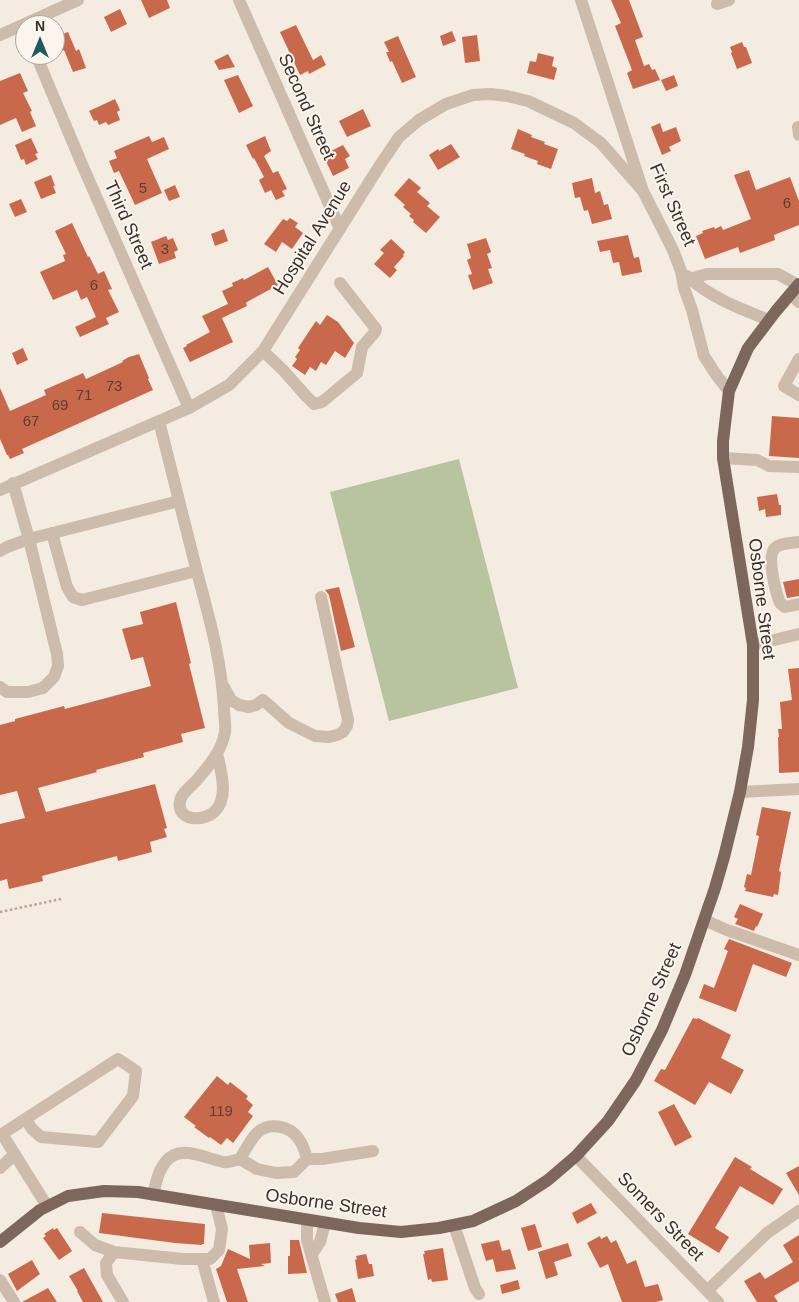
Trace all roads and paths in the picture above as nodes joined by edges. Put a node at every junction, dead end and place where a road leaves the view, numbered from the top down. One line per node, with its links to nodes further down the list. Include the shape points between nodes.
1 (78, 0): 4 (street)
2 (239, 0): 9 (street, Second Street)
3 (581, 0): 8 (street, First Street)
4 (48, 15)
5 (15, 30): 6 (street)
6 (0, 35)
7 (40, 65): 18 (street, Third Street)
8 (643, 191): 9 (street, Hospital Avenue, via 601,143 574,123 528,101 490,94 473,95 446,104 399,137); 10 (street, First Street)
9 (340, 229): 14 (street, Hospital Avenue)
10 (686, 275): 12 (street, via 778,274); 13 (street, via 707,293); 16 (street, First Street, via 684,288 704,356)
11 (340, 283): 14 (street, via 376,328 362,347 358,373 322,402 314,404)
12 (796, 291): 13 (main road, Osborne Street)
13 (769, 320): 16 (main road, Osborne Street, via 748,348)
14 (263, 352): 18 (street, Hospital Avenue, via 229,385)
15 (799, 359): 17 (street, via 784,386)
16 (729, 391): 20 (main road, Osborne Street)
17 (799, 395)
18 (189, 408): 19 (street, Hospital Avenue)
19 (159, 421): 22 (street, Hospital Avenue); 24 (street)
20 (723, 458): 21 (street); 33 (main road, Osborne Street)
21 (799, 467)
22 (13, 484): 23 (street, Hospital Avenue); 26 (street)
23 (0, 490)
24 (179, 501): 25 (street); 29 (street)
25 (52, 533): 26 (street); 29 (street, via 67,587 72,597 82,600)
26 (29, 539): 28 (street); 35 (street, via 58,666 54,677 43,688 6,692)
27 (799, 542): 31 (street, via 777,546 771,561 780,603 785,607)
28 (0, 551)
29 (196, 571): 34 (street)
30 (321, 597): 34 (street, via 348,720 343,732 329,737 315,736 289,723 264,700 256,706 238,705 231,700)
31 (799, 604)
32 (799, 634): 33 (street)
33 (752, 645): 38 (main road, Osborne Street, via 753,700)
34 (223, 685): 36 (street, via 225,732)
35 (0, 687)
36 (217, 753): 36 (street, via 181,797 184,815 202,819 214,814 221,805 223,794)
37 (799, 789): 38 (street)
38 (740, 792): 41 (main road, Osborne Street)
39 (61, 899): 40 (path)
40 (0, 912)
41 (704, 920): 42 (street); 47 (main road, Osborne Street, via 662,1030 636,1080 608,1121)
42 (799, 955)
43 (26, 1119): 43 (street, via 118,1059 136,1071 134,1096 98,1142 41,1137); 44 (street)
44 (1, 1134): 46 (street)
45 (373, 1151): 48 (street)
46 (14, 1154): 50 (street); 53 (street)
47 (576, 1156): 57 (main road, Osborne Street, via 516,1201 474,1221); 64 (street, Somers Street)
48 (308, 1159): 49 (street, via 294,1172 276,1173 257,1169); 49 (street, via 297,1136 281,1126 272,1126 257,1133)
49 (240, 1160): 51 (street, via 226,1162 183,1152 171,1156 160,1169)
50 (0, 1168)
51 (153, 1195): 52 (main road, Osborne Street); 53 (main road, Osborne Street, via 104,1191 68,1196)
52 (216, 1205): 55 (main road, Osborne Street); 62 (street, via 222,1229 219,1250 210,1259)
53 (47, 1206): 59 (main road, Osborne Street)
54 (799, 1212): 64 (street, via 767,1233)
55 (307, 1220): 56 (main road, Osborne Street); 61 (street, via 307,1240)
56 (325, 1223): 57 (main road, Osborne Street, via 401,1232); 61 (street, via 320,1242)
57 (454, 1225): 65 (street, via 475,1288)
58 (80, 1232): 60 (street, via 95,1245)
59 (0, 1242)
60 (114, 1252): 62 (street); 67 (street, via 106,1263 107,1275)
61 (312, 1254): 69 (street)
62 (202, 1259): 68 (street)
63 (0, 1280): 66 (street)
64 (707, 1291): 70 (street, Somers Street)
65 (480, 1294)
66 (14, 1302)
67 (123, 1302)
68 (214, 1302)
69 (325, 1302)
70 (718, 1302)

